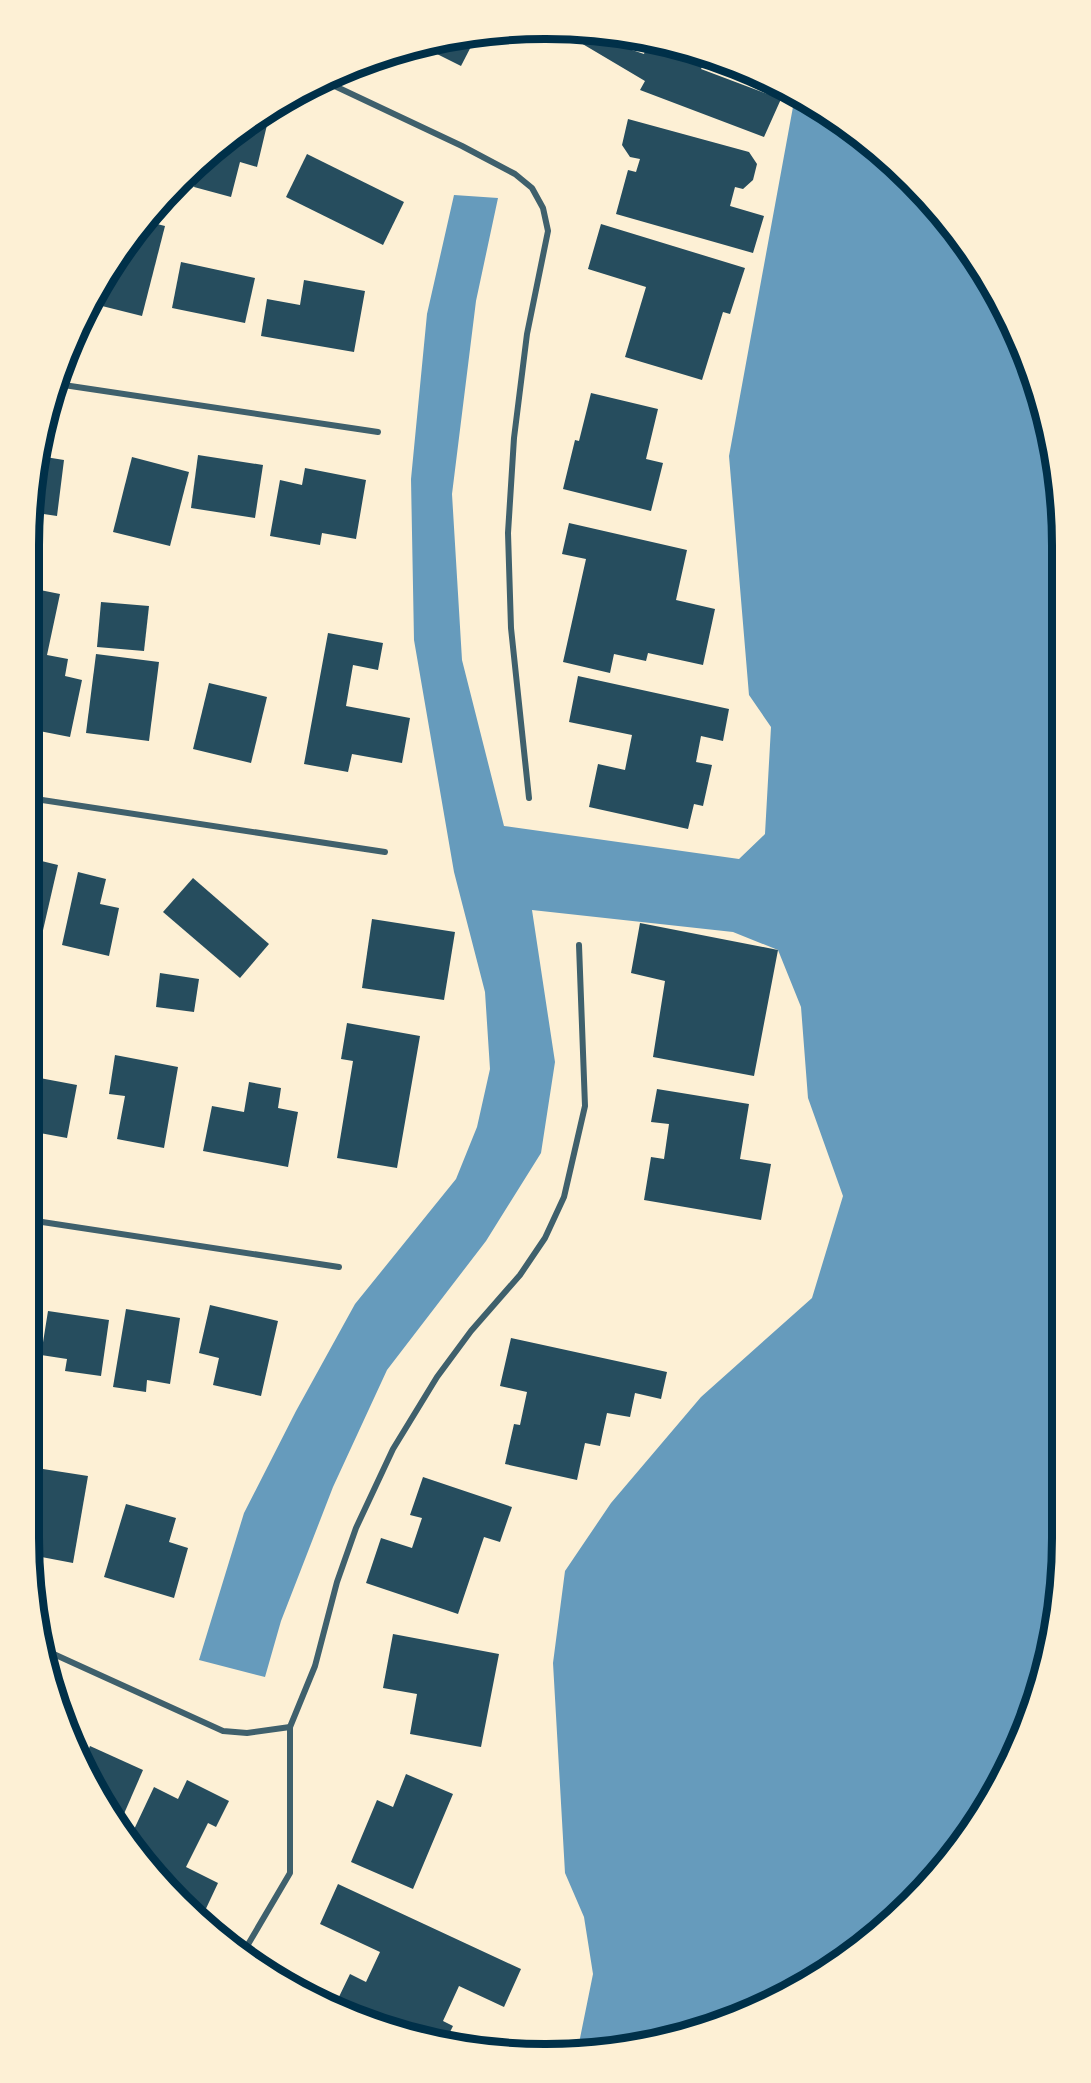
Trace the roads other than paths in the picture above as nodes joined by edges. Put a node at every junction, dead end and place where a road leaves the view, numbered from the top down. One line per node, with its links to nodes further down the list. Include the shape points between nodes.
1 (334, 86): 4 (street, via 515,174 532,188 543,208 548,231 527,334 514,438 508,533 511,628)
2 (65, 385): 3 (street)
3 (378, 432)
4 (529, 798)
5 (39, 800): 6 (street)
6 (385, 852)
7 (579, 945): 11 (street, via 585,1106 564,1197 545,1238 520,1275 437,1377 393,1449 356,1528 309,1685)
8 (39, 1222): 9 (street)
9 (339, 1267)
10 (53, 1654): 11 (street, via 223,1731 247,1733)
11 (290, 1726): 12 (street, via 290,1873)
12 (247, 1946)

